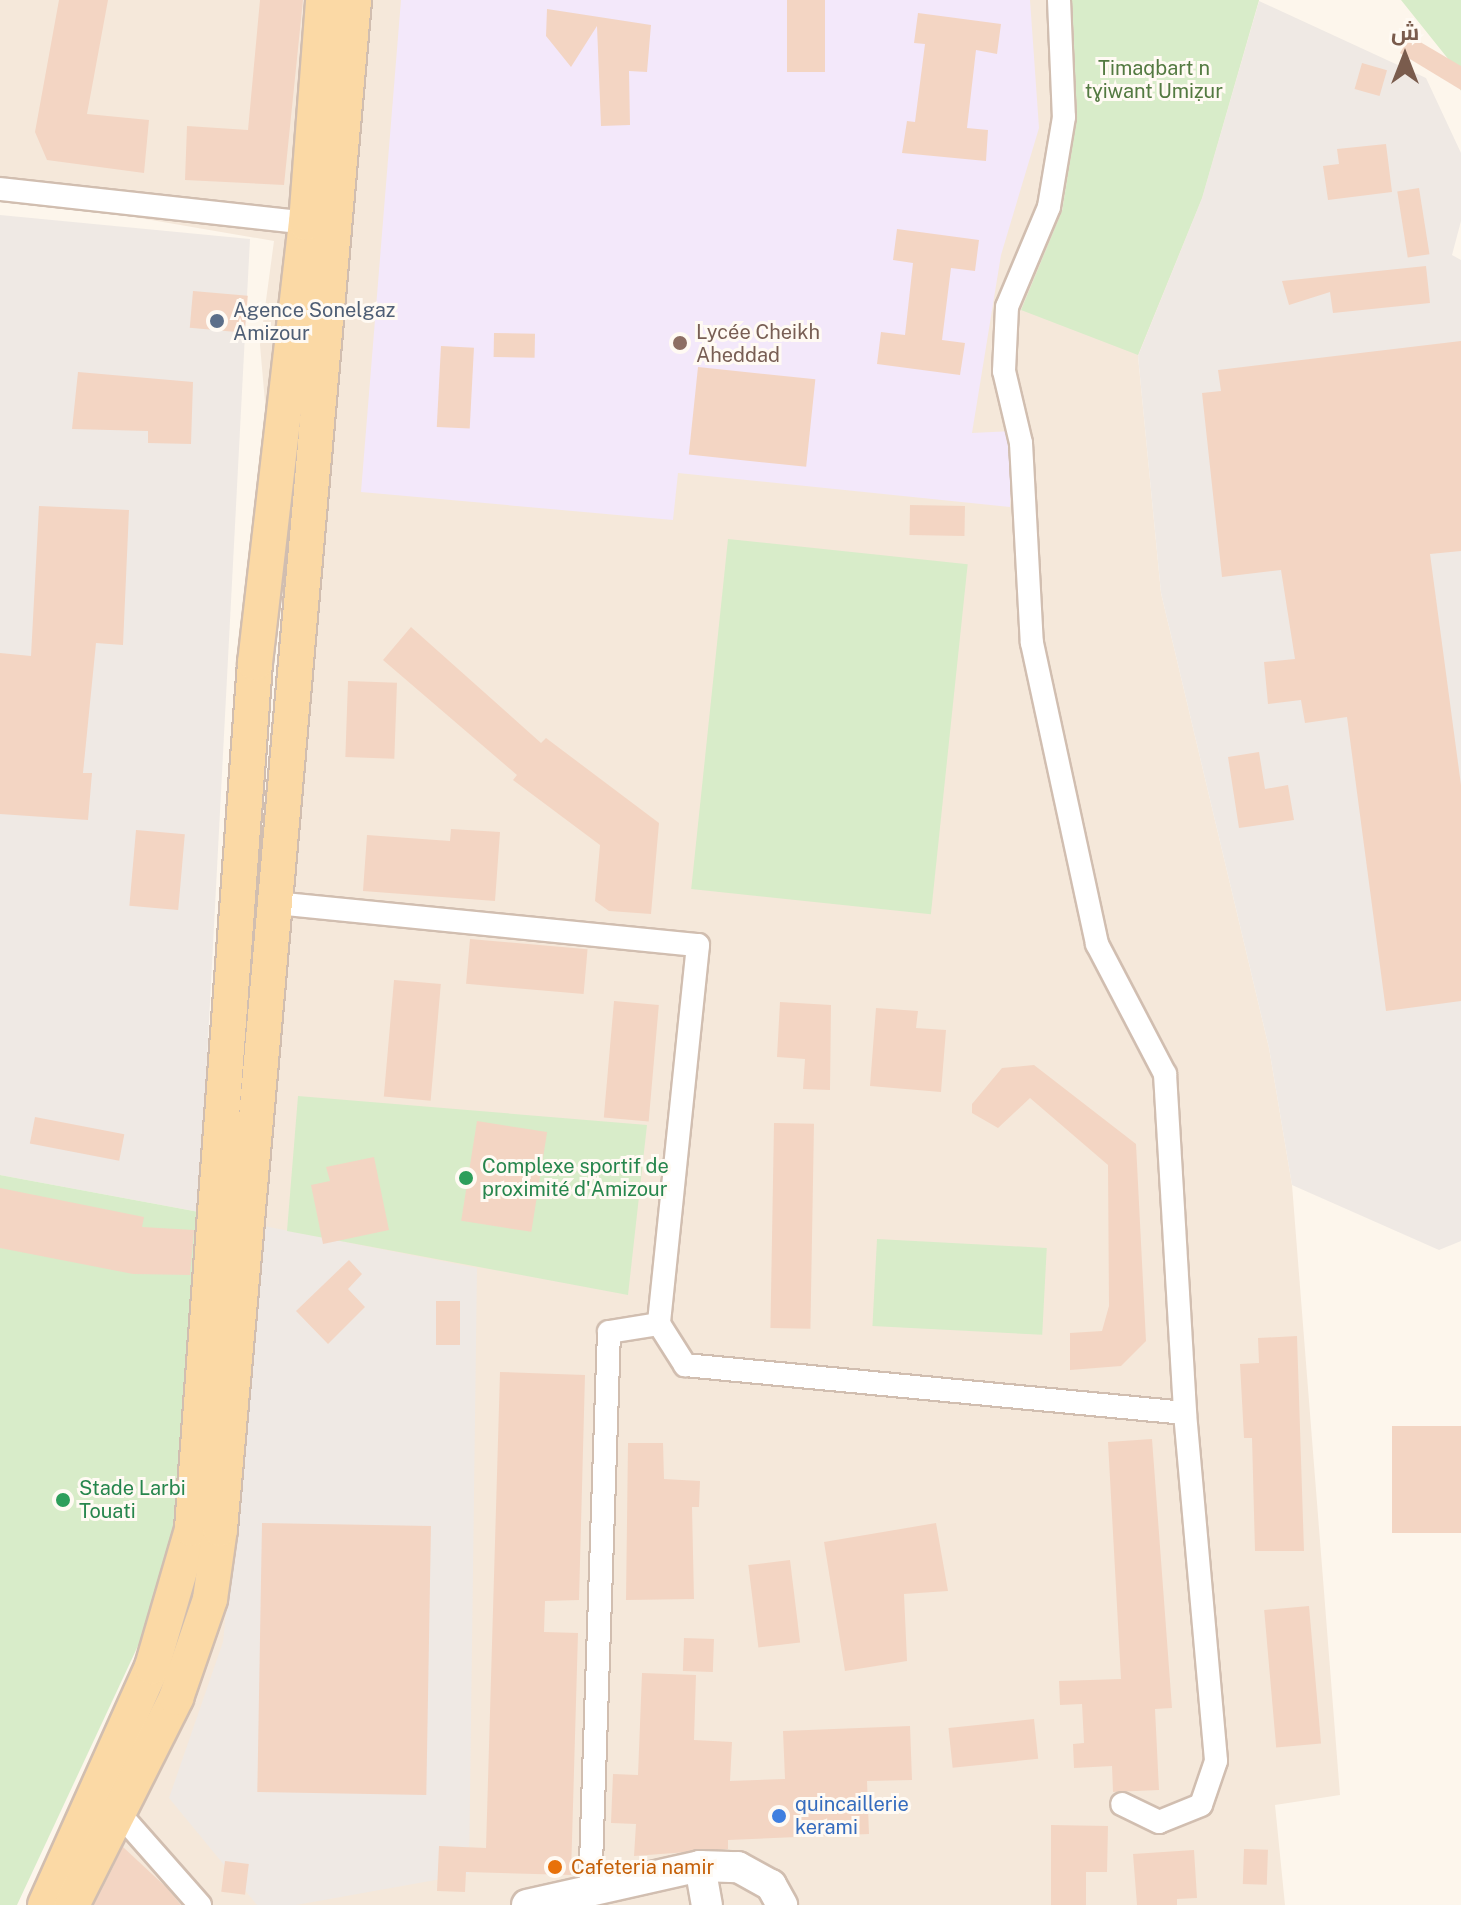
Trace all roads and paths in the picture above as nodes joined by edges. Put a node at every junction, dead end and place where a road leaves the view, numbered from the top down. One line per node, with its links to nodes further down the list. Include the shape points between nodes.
1 (323, 0): 5 (main road)
2 (354, 0): 7 (main road)
3 (1059, 0): 11 (street, via 1064,117 1049,207 1007,307 1004,371 1021,443 1032,643 1097,944 1165,1074)
4 (0, 189): 5 (street)
5 (306, 223): 6 (main road)
6 (277, 483): 7 (main road); 9 (main road, via 252,693)
7 (313, 485): 8 (main road)
8 (275, 903): 9 (main road); 10 (street, via 698,945)
9 (233, 1231): 13 (main road, via 210,1599 176,1698); 16 (main road, via 179,1581 152,1667)
10 (659, 1324): 11 (street, via 685,1365); 15 (street, via 609,1332)
11 (1185, 1413): 12 (street, via 1216,1761 1201,1805 1159,1822)
12 (1122, 1804)
13 (118, 1812): 17 (main road); 18 (street)
14 (700, 1866): 15 (main road); 20 (main road); 21 (main road, via 738,1867 771,1885)
15 (590, 1893): 19 (main road)
16 (45, 1905)
17 (72, 1905)
18 (200, 1905)
19 (527, 1905)
20 (707, 1905)
21 (782, 1905)

